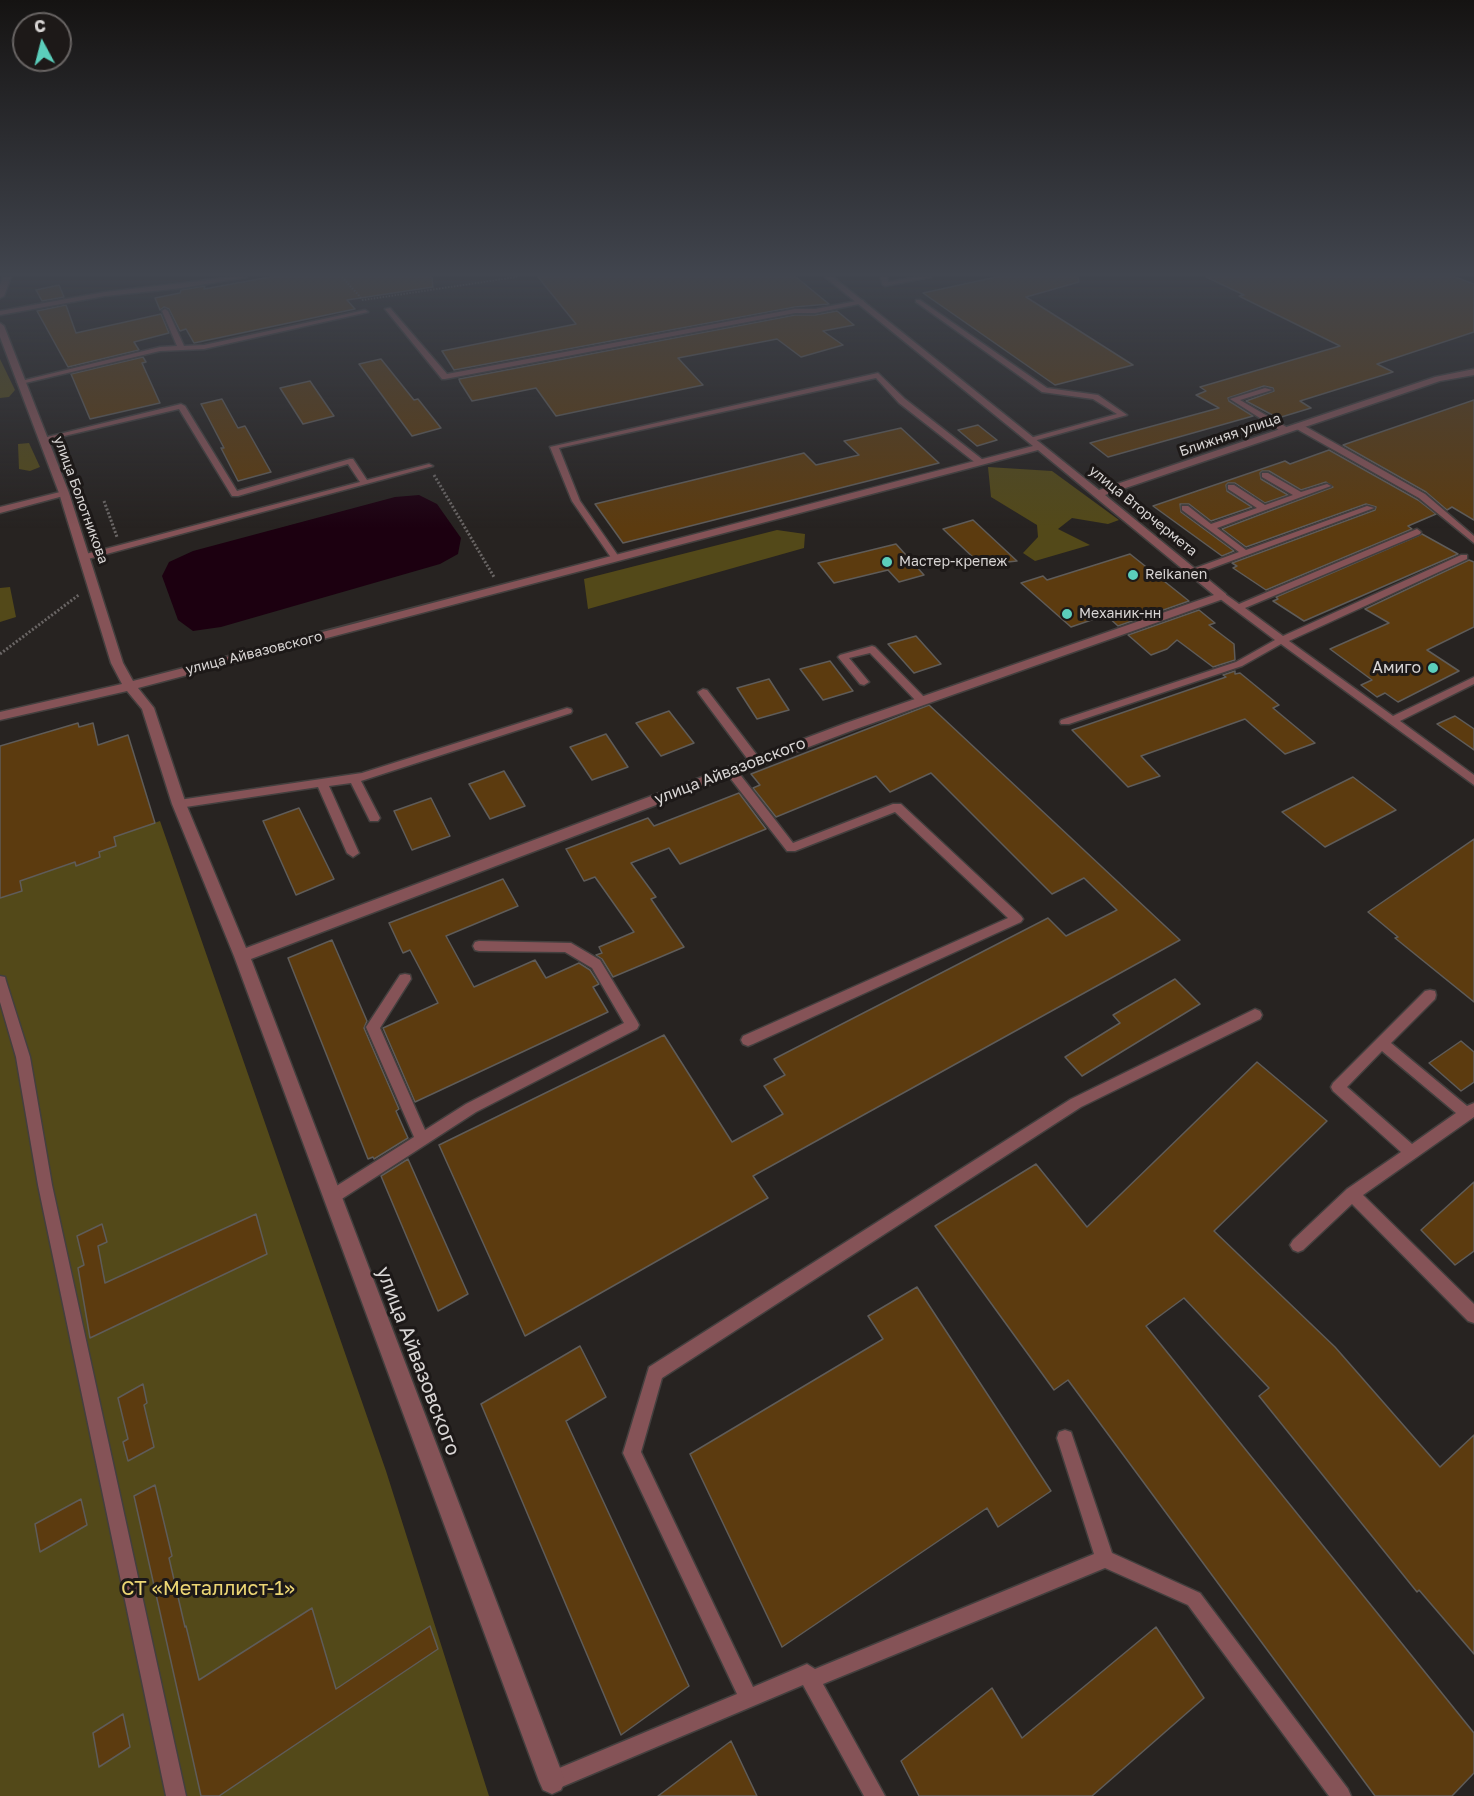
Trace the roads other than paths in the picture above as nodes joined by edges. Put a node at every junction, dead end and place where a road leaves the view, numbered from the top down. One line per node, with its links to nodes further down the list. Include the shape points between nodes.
1 (13, 361): 8 (street, улица Болотникова)
2 (110, 361): 8 (lane)
3 (431, 361): 4 (lane, via 445,377)
4 (530, 361)
5 (934, 361): 13 (street, улица Вторчермета)
6 (1003, 361): 13 (lane, via 1045,390 1095,397 1123,415)
7 (1474, 372): 10 (street, Ближняя улица, via 1438,379)
8 (21, 382): 12 (street, улица Болотникова)
9 (1268, 390): 11 (lane, via 1234,399)
10 (1298, 426): 11 (street, Ближняя улица); 29 (lane, via 1422,496)
11 (1285, 430): 21 (street, Ближняя улица)
12 (43, 439): 17 (lane, via 181,406 235,494 350,461); 20 (street, улица Болотникова)
13 (1037, 444): 14 (street, улица Айвазовского); 21 (street, улица Вторчермета)
14 (980, 462): 32 (street, улица Айвазовского); 32 (lane, via 902,401 878,375 554,447 576,501)
15 (429, 466): 17 (lane)
16 (1265, 475): 22 (lane)
17 (365, 483): 31 (lane)
18 (1327, 486): 22 (lane)
19 (1231, 487): 24 (lane)
20 (64, 493): 26 (lane); 31 (street, улица Болотникова)
21 (1098, 494): 34 (street, улица Вторчермета)
22 (1299, 495): 24 (lane)
23 (1185, 508): 27 (lane)
24 (1264, 508): 27 (lane)
25 (1370, 508): 30 (lane)
26 (0, 510)
27 (1210, 526): 30 (lane)
28 (1417, 532): 36 (lane)
29 (1474, 540)
30 (1245, 553): 34 (lane)
31 (85, 557): 40 (street, улица Болотникова, via 117,663)
32 (615, 557): 40 (street, улица Айвазовского)
33 (1464, 557): 37 (lane)
34 (1193, 572): 35 (street, улица Вторчермета)
35 (1222, 596): 36 (lane, улица Вторчермета); 42 (street, улица Айвазовского)
36 (1238, 608): 37 (lane, улица Вторчермета)
37 (1282, 640): 45 (lane, улица Вторчермета); 46 (lane, via 1239,664)
38 (1474, 680): 45 (lane)
39 (864, 682): 42 (lane, via 843,657 872,648)
40 (129, 685): 44 (street, улица Айвазовского); 52 (street, улица Айвазовского, via 148,708)
41 (703, 692): 47 (lane)
42 (922, 701): 47 (street, улица Айвазовского)
43 (567, 711): 49 (lane)
44 (0, 716)
45 (1392, 721): 50 (lane, улица Вторчермета)
46 (1065, 722)
47 (756, 762): 48 (street, улица Айвазовского)
48 (731, 771): 56 (street, улица Айвазовского); 61 (lane, via 791,848 897,807 1017,919)
49 (354, 778): 51 (lane); 53 (lane)
50 (1474, 781)
51 (322, 783): 52 (lane); 54 (lane)
52 (179, 804): 56 (street, улица Айвазовского)
53 (374, 818)
54 (353, 853)
55 (479, 946): 64 (lane, via 567,947 596,964 632,1025 471,1108)
56 (242, 956): 67 (street, улица Айвазовского)
57 (405, 979): 64 (lane, via 373,1027)
58 (0, 981): 75 (lane, via 22,1057 45,1185)
59 (1430, 995): 62 (lane)
60 (1255, 1015): 73 (lane, via 1076,1103 655,1373 632,1453)
61 (748, 1041)
62 (1382, 1043): 63 (lane); 65 (lane, via 1338,1087)
63 (1470, 1112): 65 (lane)
64 (422, 1140): 67 (lane)
65 (1411, 1152): 66 (lane)
66 (1353, 1194): 68 (lane); 69 (lane)
67 (332, 1197): 74 (street, улица Айвазовского)
68 (1298, 1245)
69 (1474, 1315)
70 (1065, 1438): 71 (lane)
71 (1105, 1559): 72 (lane); 77 (lane, via 1194,1599)
72 (811, 1680): 73 (lane, via 807,1674); 76 (lane)
73 (749, 1699): 74 (lane)
74 (552, 1781)
75 (176, 1796)
76 (875, 1796)
77 (1341, 1796)

